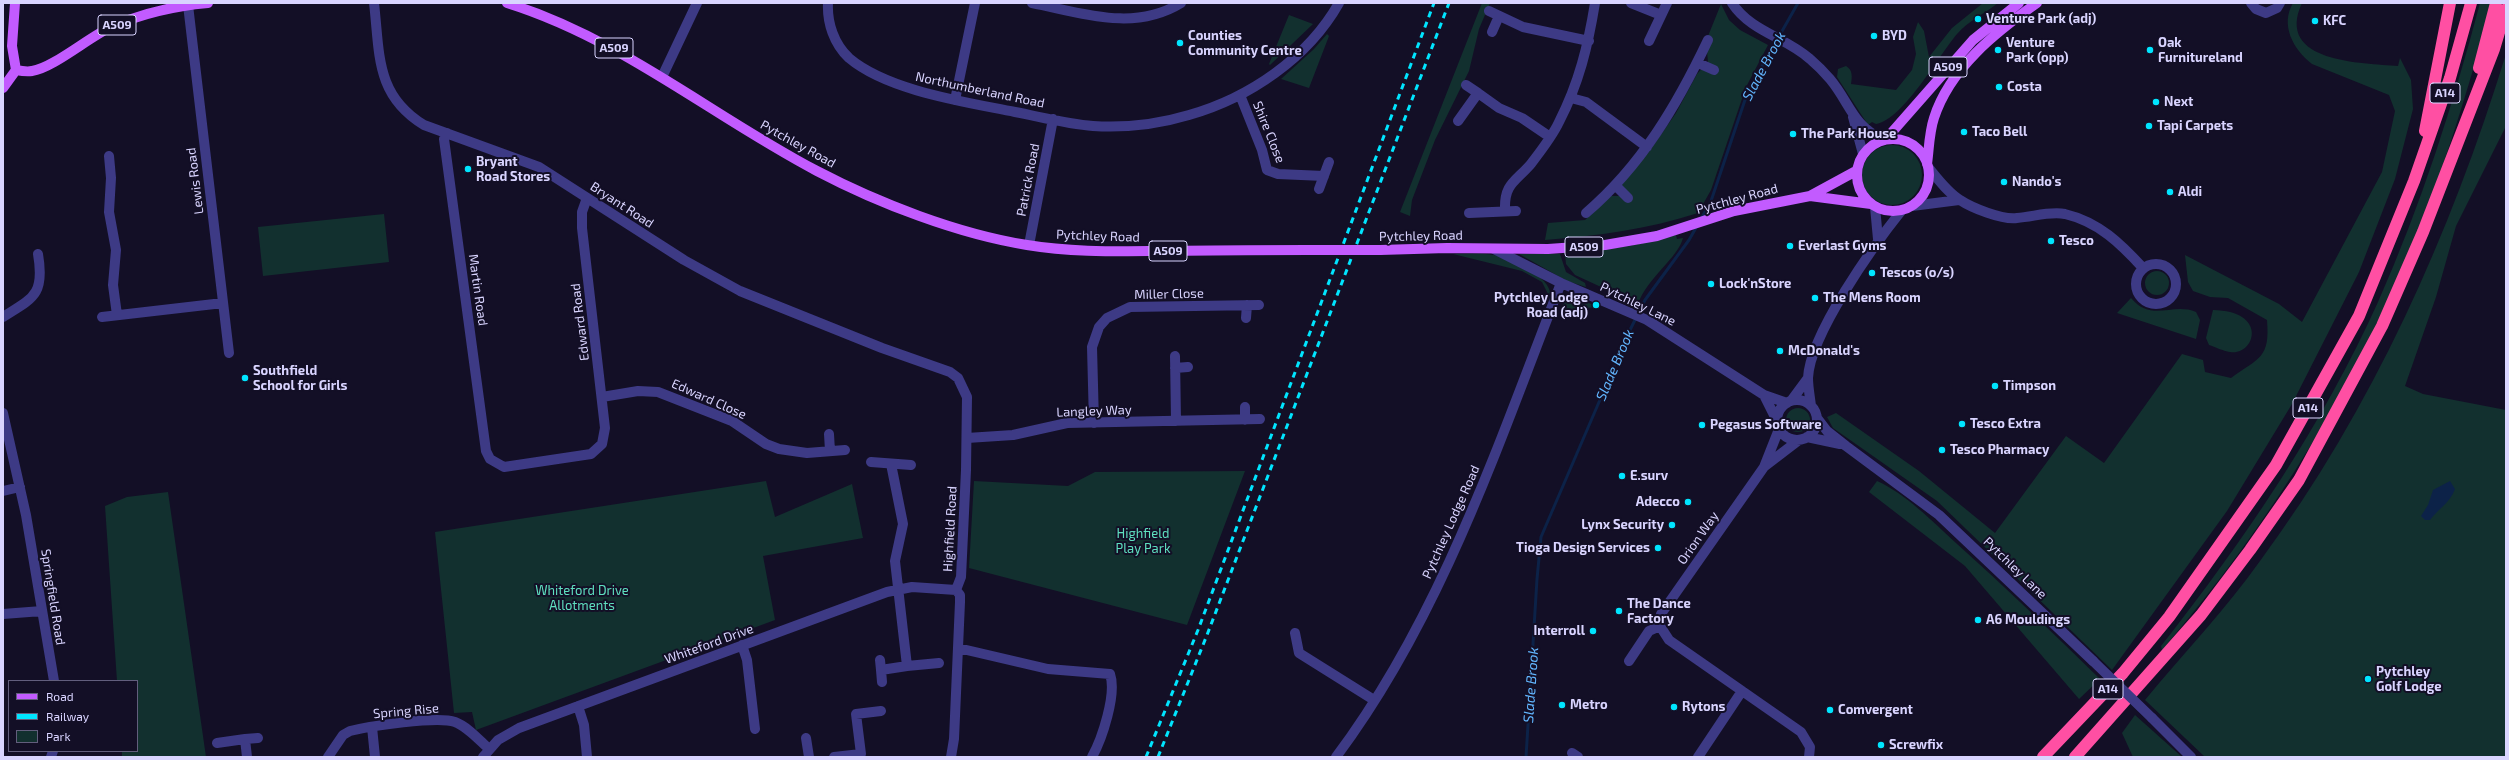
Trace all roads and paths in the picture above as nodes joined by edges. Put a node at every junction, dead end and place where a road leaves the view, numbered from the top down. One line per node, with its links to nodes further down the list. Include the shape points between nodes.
1 (15, 3): 32 (main road, via 12,46)
2 (208, 3): 22 (main road, A509)
3 (374, 3): 44 (street, Bryant Road, via 382,70 391,95 407,115 424,125)
4 (507, 3): 34 (main road, Pytchley Road / A509, via 540,13 601,40)
5 (697, 3): 34 (street)
6 (828, 3): 40 (street, Northumberland Road, via 830,27 834,38 849,58 870,71 904,86)
7 (975, 3): 40 (street)
8 (1032, 3): 9 (street, via 1117,19 1136,19 1169,10)
9 (1182, 3)
10 (1339, 3): 38 (street, Northumberland Road, via 1320,30 1287,64)
11 (1595, 3): 29 (street)
12 (1631, 3): 25 (street)
13 (1667, 3): 25 (street)
14 (1732, 3): 41 (street, via 1749,23 1809,58 1830,79)
15 (2019, 3): 47 (main road, A509, via 1973,40)
16 (2037, 3): 52 (main road, A509, via 1978,51 1953,82 1934,118)
17 (2251, 3): 18 (street, via 2256,10 2266,13 2277,8)
18 (2280, 3)
19 (2450, 3): 55 (highway)
20 (2471, 3): 55 (highway, A14, via 2450,78)
21 (2496, 3): 45 (highway, A14)
22 (188, 5): 32 (main road, A509, via 155,10 130,19 95,35 32,71); 75 (street, Lewis Road)
23 (2506, 9): 45 (highway, via 2494,48)
24 (1490, 10): 26 (street)
25 (1661, 15): 30 (street)
26 (1499, 16): 27 (street); 29 (street, via 1524,27)
27 (1492, 32)
28 (1708, 40): 31 (street)
29 (1588, 41): 39 (street, via 1584,63)
30 (1649, 41)
31 (1698, 63): 33 (street); 48 (street, via 1672,111)
32 (16, 70): 36 (main road)
33 (1714, 70)
34 (662, 77): 70 (main road, Pytchley Road / A509, via 765,142 859,191 971,233)
35 (1466, 85): 37 (street)
36 (3, 88)
37 (1478, 94): 43 (street); 46 (street)
38 (1240, 96): 42 (street, Northumberland Road, via 1189,115 1143,124 1094,126); 54 (street, Shire Close, via 1262,150 1267,170 1278,174)
39 (1571, 98): 46 (street); 48 (street, via 1586,102)
40 (955, 100): 42 (street, Northumberland Road)
41 (1853, 117): 47 (street, via 1870,134); 49 (street)
42 (1053, 119): 70 (street, Patrick Road)
43 (1458, 121)
44 (447, 133): 59 (street, Bryant Road, via 539,167); 103 (street, Martin Road, via 444,139 486,451 496,465 511,467 585,455 596,451)
45 (2459, 136): 150 (highway, A14, via 2423,232 2382,326 2299,480 2201,614)
46 (1550, 137): 64 (street, via 1529,166 1510,184 1505,198)
47 (1885, 140): 49 (main road, A509, via 1872,145); 52 (main road, via 1899,139 1911,144 1921,153)
48 (1647, 147): 56 (street)
49 (1863, 154): 53 (main road)
50 (110, 156): 78 (street, via 109,212 116,250 113,285)
51 (1329, 162): 54 (street)
52 (1928, 166): 61 (street); 63 (main road, A509, via 1926,189)
53 (1856, 171): 58 (main road, Pytchley Road / A509); 62 (main road, via 1859,190)
54 (1324, 176): 57 (street)
55 (2414, 181): 149 (highway, A14, via 2359,316 2276,465 2169,617 2123,673)
56 (1615, 186): 60 (street); 68 (street)
57 (1319, 189)
58 (1810, 196): 62 (main road, Pytchley Road / A509); 71 (main road, Pytchley Road / A509, via 1773,202 1657,236 1605,245 1548,249)
59 (587, 198): 84 (street, Bryant Road, via 684,260 733,287 788,311); 89 (street, Edward Road, via 582,212 582,228)
60 (1628, 198)
61 (1959, 200): 63 (street); 73 (street, via 2000,217 2015,219 2053,213 2066,214 2092,224 2116,239)
62 (1873, 206): 65 (main road, A509, via 1883,210); 69 (street)
63 (1912, 206): 65 (main road, A509)
64 (1505, 210): 66 (street); 67 (street)
65 (1902, 210): 69 (street)
66 (1516, 211)
67 (1469, 213)
68 (1586, 213)
69 (1878, 239): 87 (street, via 1815,348)
70 (1029, 246): 71 (main road, Pytchley Road / A509, bridge, via 1130,251)
71 (1494, 248): 74 (street, Pytchley Lane)
72 (38, 254): 80 (street, via 38,286 34,296 24,306)
73 (2143, 268): 73 (street, via 2161,264 2172,271 2177,288 2170,300 2156,305 2142,299 2136,284)
74 (1561, 283): 88 (street, Pytchley Lane, via 1647,320); 127 (street, Pytchley Lodge Road, via 1521,391 1475,502 1423,613)
75 (223, 303): 78 (street); 82 (street, Lewis Road)
76 (1247, 305): 77 (street, Miller Close); 81 (street); 98 (street, Miller Close, via 1130,307 1107,318 1099,328 1092,347)
77 (1259, 305)
78 (116, 315): 79 (street)
79 (102, 316)
80 (3, 317)
81 (1246, 318)
82 (229, 353)
83 (1175, 356): 85 (street)
84 (933, 366): 101 (street, Highfield Road, via 950,372 964,386)
85 (1175, 368): 86 (street); 97 (street)
86 (1188, 368)
87 (1808, 378): 90 (street); 91 (street)
88 (1764, 395): 90 (street, Pytchley Lane); 99 (street)
89 (602, 396): 103 (street, Edward Road, via 605,435); 106 (street, Edward Close, via 638,391 658,392 732,421 766,444 794,452)
90 (1789, 402): 91 (street, via 1805,402); 99 (street, via 1782,408)
91 (1811, 406): 94 (street)
92 (1245, 407): 96 (street)
93 (3, 413): 111 (street, Springfield Road)
94 (1817, 418): 102 (street, via 1814,431); 104 (street, Pytchley Lane, via 1827,431)
95 (1260, 419): 96 (street, Langley Way)
96 (1244, 420): 97 (street, Langley Way)
97 (1176, 421): 98 (street, Langley Way)
98 (1094, 423): 101 (street, Langley Way, via 1054,424 1013,435)
99 (1778, 425): 102 (street, via 1784,435); 110 (street, Orion Way)
100 (829, 434): 106 (street)
101 (967, 438): 114 (street, Highfield Road, via 961,577)
102 (1803, 439): 104 (street, Pytchley Lane, via 1823,439); 110 (street, Orion Way)
103 (602, 444)
104 (1846, 446): 137 (street, Pytchley Lane, bridge, via 1939,515)
105 (845, 450): 106 (street, Edward Close)
106 (830, 451)
107 (871, 462): 108 (street)
108 (891, 464): 109 (street); 113 (street, via 903,524 895,561)
109 (911, 465)
110 (1764, 467): 117 (street, Orion Way, via 1662,614)
111 (20, 487): 112 (street); 115 (street, Springfield Road)
112 (3, 491)
113 (900, 589): 114 (street, Whiteford Drive, via 912,587); 119 (street, Whiteford Drive); 123 (street)
114 (956, 590): 120 (street, Highfield Road, via 960,595)
115 (42, 611): 116 (street); 124 (street, Springfield Road)
116 (3, 614)
117 (1660, 626): 121 (street, via 1649,631); 126 (street, via 1669,640)
118 (1295, 633): 127 (street, via 1299,653)
119 (742, 646): 128 (street, Whiteford Drive); 131 (street, via 747,660)
120 (958, 648): 144 (street, Highfield Road); 145 (street, via 1048,669 1110,674 1112,686 1103,732)
121 (1629, 661)
122 (939, 663): 123 (street)
123 (907, 666): 125 (street, via 880,665)
124 (54, 680)
125 (882, 682)
126 (1742, 691): 147 (street); 148 (street, via 1801,732 1808,743)
127 (1374, 700): 146 (street, Pytchley Lodge Road)
128 (578, 706): 136 (street, Whiteford Drive, via 508,733); 141 (street, via 584,725)
129 (881, 711): 143 (street, via 856,714 861,754)
130 (372, 727): 136 (street, Spring Rise, via 448,720 469,731); 139 (street, Spring Rise, via 343,735); 140 (street)
131 (755, 729)
132 (258, 738): 134 (street)
133 (806, 738): 142 (street)
134 (245, 739): 135 (street); 138 (street)
135 (216, 743)
136 (486, 753)
137 (2191, 756)
138 (247, 757)
139 (328, 757)
140 (375, 757)
141 (588, 757)
142 (808, 757)
143 (835, 757)
144 (951, 757)
145 (1092, 757)
146 (1336, 757)
147 (1698, 757)
148 (1809, 757)
149 (2043, 757)
150 (2075, 757)

